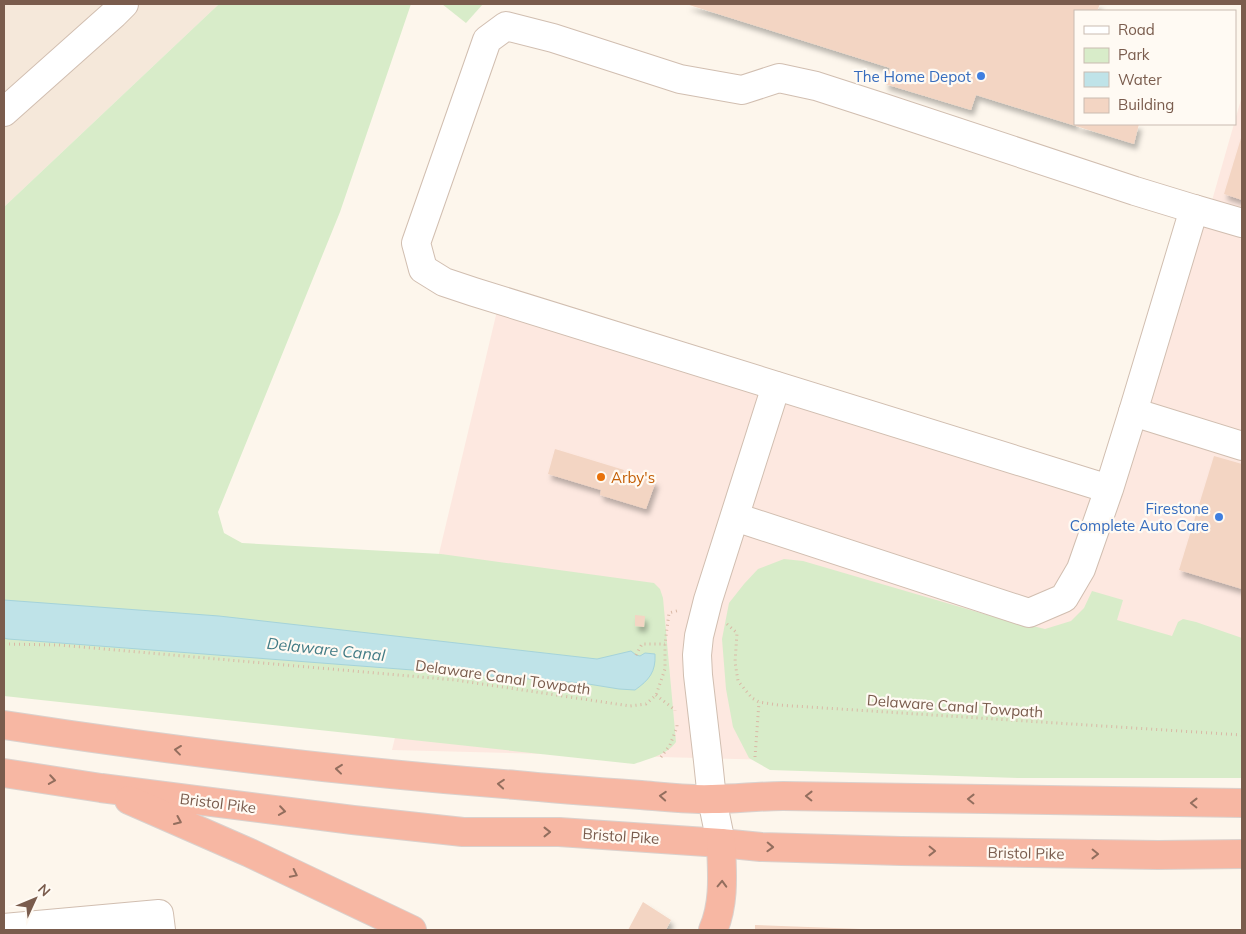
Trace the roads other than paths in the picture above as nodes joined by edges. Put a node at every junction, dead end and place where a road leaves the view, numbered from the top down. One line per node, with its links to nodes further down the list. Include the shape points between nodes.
1 (124, 4): 2 (street)
2 (4, 112)
3 (1194, 209): 4 (street); 5 (street, via 816,86 779,78 742,90 680,79 506,26 487,40 416,243 423,269 444,282 474,292); 6 (street)
4 (1242, 223)
5 (776, 386): 8 (street); 9 (street)
6 (1133, 412): 7 (street); 8 (street)
7 (1242, 446)
8 (1109, 489): 9 (street, via 1081,568 1064,598 1029,613)
9 (734, 517): 13 (street, via 708,600 697,655)
10 (4, 725): 13 (highway, one-way to 10, via 359,771)
11 (4, 773): 12 (highway, Bristol Pike, one-way to 12)
12 (101, 788): 15 (highway, Bristol Pike, one-way to 15, via 463,832 559,832); 19 (highway, one-way to 19, via 250,853)
13 (712, 800): 14 (highway, one-way to 13, via 782,796); 15 (street)
14 (1242, 803)
15 (722, 843): 16 (highway, Bristol Pike, one-way to 16, via 901,851); 20 (highway, one-way to 15, via 721,902)
16 (1242, 854)
17 (4, 928): 18 (street, via 159,914)
18 (161, 930)
19 (412, 930)
20 (713, 930)

